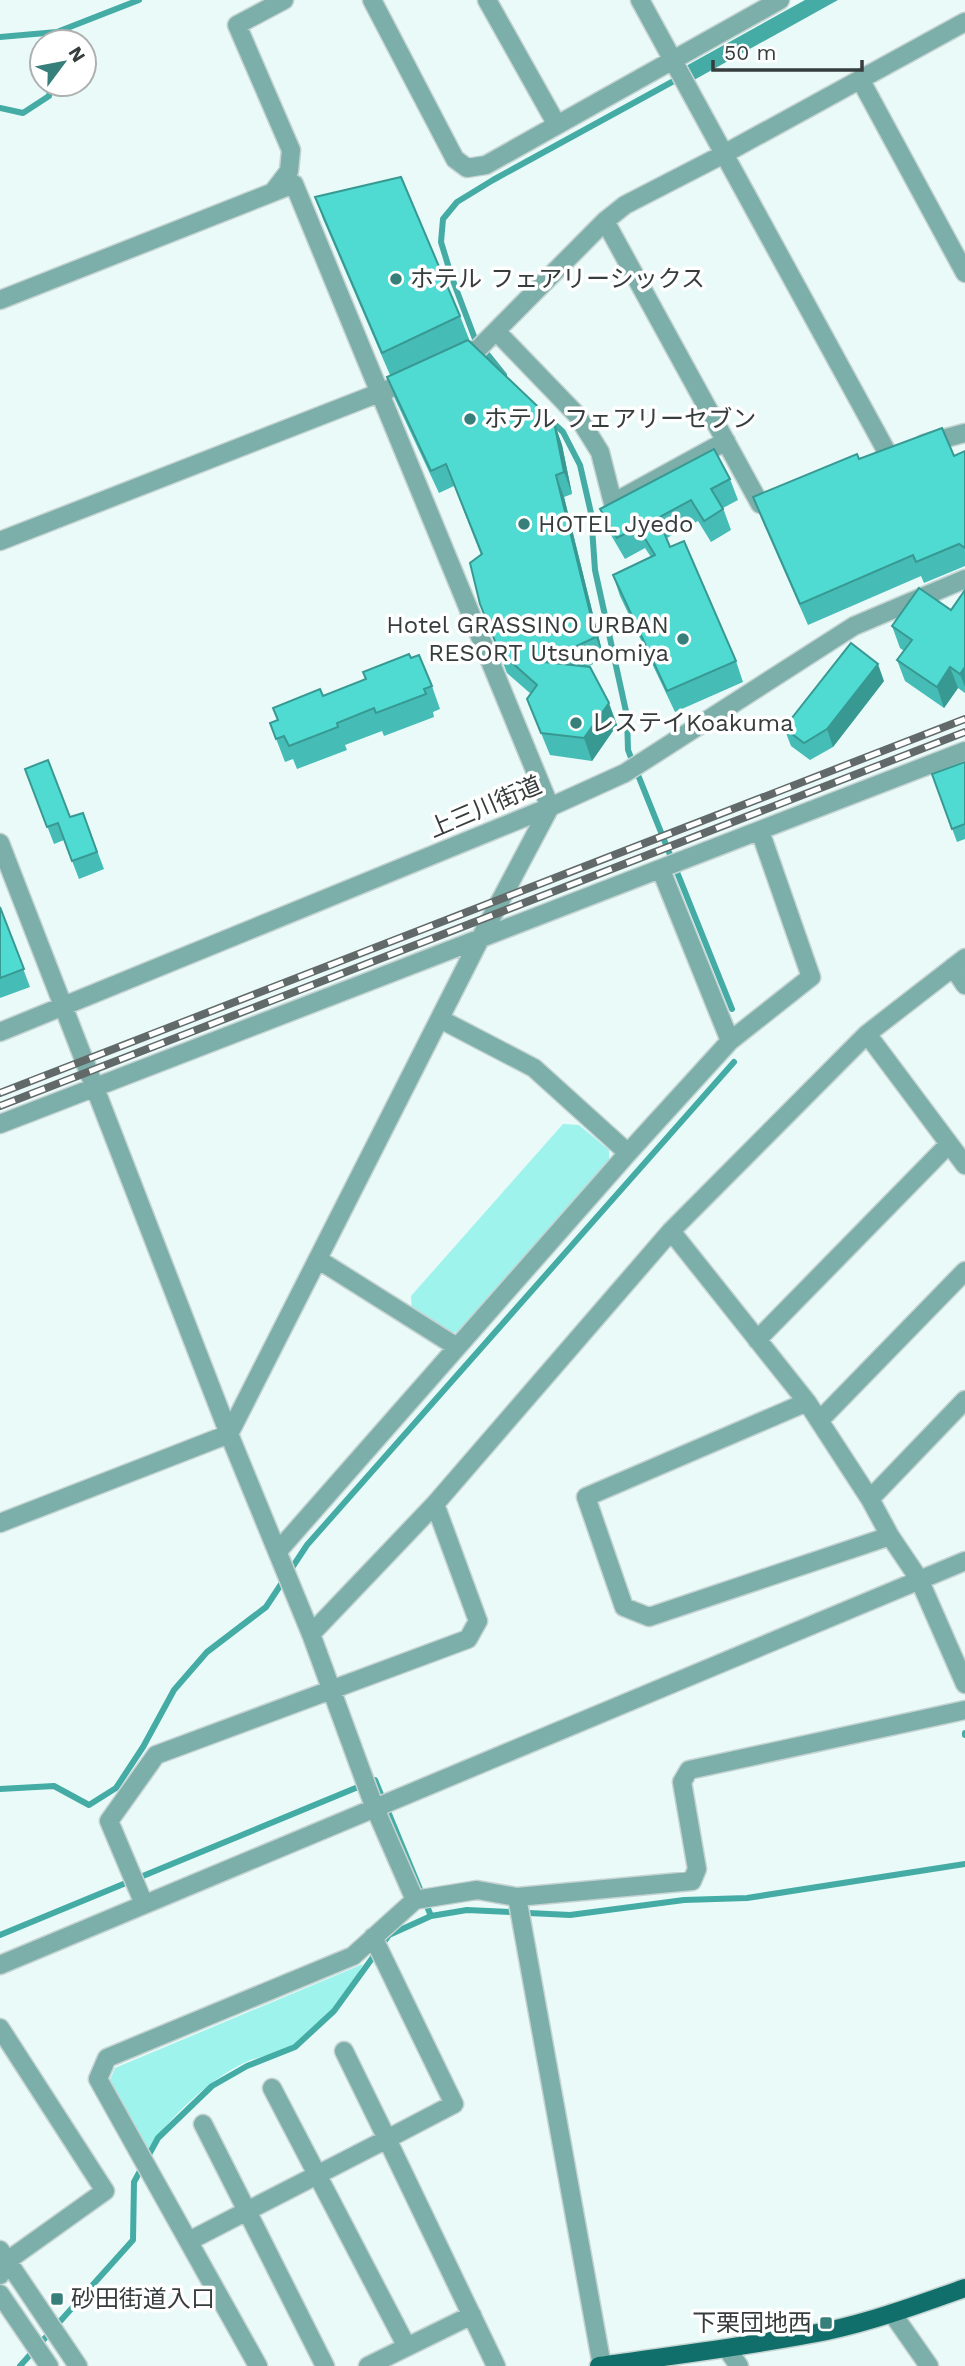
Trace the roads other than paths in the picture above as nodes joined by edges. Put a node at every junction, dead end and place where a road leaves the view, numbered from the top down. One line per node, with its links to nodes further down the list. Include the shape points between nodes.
1 (284, 0): 11 (street, via 237,25 291,150 289,171)
2 (487, 0): 9 (street)
3 (640, 0): 7 (street)
4 (780, 0): 7 (street)
5 (378, 2): 9 (street, via 455,159 467,168 486,165)
6 (965, 22): 8 (street)
7 (673, 60): 9 (street); 10 (street)
8 (860, 79): 10 (street); 13 (street)
9 (557, 125)
10 (724, 153): 12 (street, via 625,205); 19 (street, via 882,456)
11 (273, 192): 14 (street); 18 (street, via 294,184)
12 (605, 221): 15 (street); 20 (street)
13 (965, 273)
14 (0, 300)
15 (496, 331): 16 (street, via 479,348); 20 (street, via 577,415 600,452 613,503)
16 (442, 365)
17 (405, 382): 18 (street)
18 (380, 393): 22 (street); 25 (street)
19 (965, 433)
20 (726, 441): 21 (street, via 760,504)
21 (786, 494)
22 (0, 541)
23 (965, 579): 25 (street, 上三川街道, via 854,626 625,773)
24 (965, 751): 26 (street)
25 (550, 807): 29 (street); 32 (street, 上三川街道)
26 (760, 831): 28 (street); 36 (street, via 811,977)
27 (0, 843): 32 (street)
28 (661, 870): 29 (street); 36 (street)
29 (480, 939): 33 (street); 37 (street)
30 (959, 963): 31 (street); 35 (street)
31 (965, 985)
32 (65, 1007): 34 (street, 上三川街道); 37 (street)
33 (440, 1019): 40 (street, via 534,1068); 43 (street)
34 (0, 1032)
35 (867, 1034): 39 (street); 42 (street)
36 (730, 1041): 40 (street)
37 (96, 1087): 38 (street); 50 (street)
38 (0, 1124)
39 (949, 1144): 41 (street); 45 (street)
40 (628, 1153): 46 (street)
41 (965, 1165)
42 (671, 1231): 45 (street); 52 (street)
43 (318, 1260): 46 (street); 50 (street)
44 (965, 1271): 49 (street)
45 (757, 1340): 48 (street)
46 (457, 1347): 55 (street)
47 (965, 1400): 51 (street)
48 (807, 1402): 49 (street); 54 (street, via 586,1497 624,1607 649,1617)
49 (819, 1421): 51 (street)
50 (229, 1434): 53 (street); 55 (street)
51 (870, 1499): 54 (street)
52 (435, 1504): 58 (street); 60 (street, via 478,1621 468,1639)
53 (0, 1523)
54 (890, 1536): 57 (street)
55 (278, 1551): 58 (street)
56 (965, 1561): 57 (street)
57 (919, 1579): 59 (street); 62 (street)
58 (311, 1634): 60 (street)
59 (965, 1684)
60 (331, 1689): 62 (street); 65 (street, via 156,1755 109,1821)
61 (965, 1710): 63 (street, via 689,1770 682,1782 698,1869 692,1881)
62 (374, 1806): 64 (street); 65 (street)
63 (517, 1897): 64 (street, via 477,1890); 89 (street)
64 (415, 1900): 66 (street)
65 (144, 1905): 67 (street)
66 (373, 1937): 72 (street, via 454,2104); 75 (street, via 353,1956 107,2058 98,2079)
67 (0, 1965)
68 (0, 2028): 76 (street, via 106,2191)
69 (344, 2051): 72 (street)
70 (272, 2088): 73 (street)
71 (203, 2124): 74 (street)
72 (387, 2139): 73 (street); 80 (street)
73 (317, 2175): 74 (street); 81 (street)
74 (247, 2211): 75 (street); 86 (street)
75 (189, 2242): 85 (street)
76 (2, 2262): 84 (street)
77 (965, 2288): 79 (main road)
78 (0, 2294): 83 (street)
79 (892, 2313): 82 (main road, via 828,2331); 91 (street)
80 (472, 2315): 81 (street); 88 (street)
81 (407, 2347): 87 (street)
82 (727, 2349): 89 (main road); 90 (street)
83 (49, 2366)
84 (78, 2366)
85 (258, 2366)
86 (325, 2366)
87 (368, 2366)
88 (496, 2366)
89 (601, 2366)
90 (739, 2366)
91 (929, 2366)

